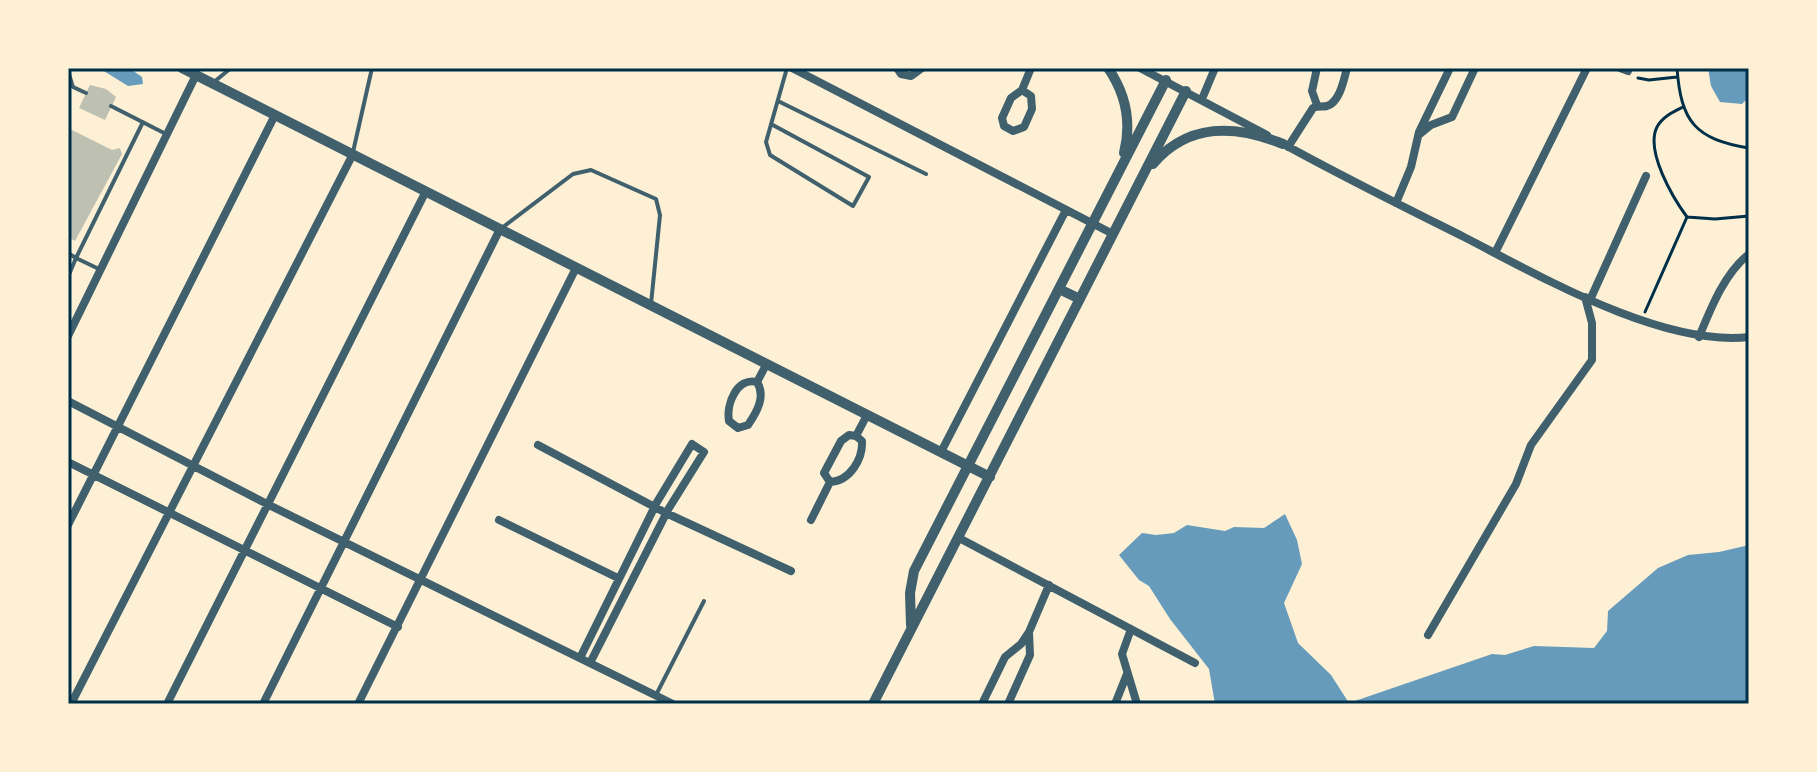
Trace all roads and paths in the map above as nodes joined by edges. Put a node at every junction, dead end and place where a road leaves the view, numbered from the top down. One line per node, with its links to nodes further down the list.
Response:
1 (182, 68): 19 (street)
2 (231, 68): 22 (lane)
3 (372, 68): 39 (lane)
4 (790, 68): 28 (lane); 46 (street)
5 (897, 68): 6 (street)
6 (922, 68)
7 (1031, 68): 24 (street)
8 (1108, 68): 43 (street)
9 (1140, 68): 21 (street)
10 (1215, 68): 27 (street)
11 (1317, 68): 29 (street)
12 (1347, 68): 29 (street)
13 (1450, 68): 36 (street)
14 (1475, 68): 36 (street)
15 (1587, 68): 53 (street)
16 (1677, 68): 20 (path)
17 (1624, 70): 20 (path)
18 (68, 71): 23 (lane)
19 (196, 75): 22 (street); 35 (street)
20 (1678, 75): 31 (path)
21 (1166, 80): 25 (street); 43 (street)
22 (212, 84): 32 (street)
23 (70, 87): 26 (lane)
24 (1022, 90): 24 (street)
25 (1186, 91): 27 (street); 41 (street)
26 (86, 93)
27 (1202, 99): 37 (street)
28 (778, 101): 34 (lane); 40 (lane)
29 (1317, 105): 37 (street)
30 (111, 106): 33 (lane)
31 (1683, 107): 38 (path); 48 (path)
32 (275, 115): 39 (street); 71 (street)
33 (143, 122): 35 (lane); 55 (lane)
34 (771, 124): 34 (lane)
35 (168, 134): 57 (street)
36 (1418, 136): 45 (street)
37 (1285, 145): 41 (street); 45 (street)
38 (1749, 148)
39 (353, 154): 44 (street); 76 (street)
40 (926, 174)
41 (1144, 174): 51 (street)
42 (1646, 176): 61 (street)
43 (1111, 187): 49 (street)
44 (426, 191): 50 (street); 81 (street)
45 (1396, 203): 53 (street)
46 (1066, 210): 49 (street); 74 (street)
47 (1749, 216): 48 (path)
48 (1687, 217): 63 (path)
49 (1092, 224): 51 (street); 59 (street)
50 (500, 229): 56 (street); 62 (lane); 89 (street)
51 (1113, 234): 60 (street)
52 (68, 253): 55 (lane)
53 (1495, 253): 61 (street)
54 (1749, 254): 65 (street)
55 (76, 258): 57 (lane); 58 (lane)
56 (576, 268): 62 (street); 95 (street)
57 (101, 270): 64 (street)
58 (68, 277)
59 (1059, 289): 60 (street); 77 (street)
60 (1080, 299): 79 (street)
61 (1588, 299): 63 (street); 102 (street)
62 (651, 306): 67 (street)
63 (1642, 319): 65 (street)
64 (68, 336)
65 (1699, 337): 66 (street)
66 (1749, 337)
67 (766, 365): 68 (street); 70 (street)
68 (757, 382): 68 (street)
69 (68, 401): 71 (street)
70 (867, 415): 72 (street); 74 (street)
71 (116, 426): 76 (street); 78 (street)
72 (856, 436): 80 (street); 80 (street)
73 (538, 445): 82 (street)
74 (941, 452): 77 (street)
75 (68, 462): 78 (street)
76 (192, 466): 81 (street); 83 (street)
77 (968, 467): 79 (street); 103 (street)
78 (93, 474): 83 (street); 87 (street)
79 (990, 477): 88 (street)
80 (830, 482): 86 (street)
81 (267, 504): 89 (street); 90 (street)
82 (654, 507): 84 (street); 84 (street); 91 (street)
83 (169, 512): 90 (street); 109 (street)
84 (666, 513): 92 (street); 93 (street)
85 (499, 520): 94 (street)
86 (811, 520)
87 (68, 525)
88 (959, 538): 96 (street); 103 (street)
89 (344, 541): 95 (street); 97 (street)
90 (244, 550): 97 (street); 110 (street)
91 (623, 568): 93 (street); 94 (street)
92 (791, 571)
93 (635, 574): 105 (street)
94 (618, 578): 104 (street)
95 (422, 580): 99 (street); 104 (street)
96 (1049, 585): 100 (street); 101 (street)
97 (320, 588): 99 (street); 111 (street)
98 (704, 601): 108 (lane)
99 (398, 627): 112 (street)
100 (1131, 629): 106 (street); 107 (street)
101 (1029, 632): 115 (street); 116 (street)
102 (1428, 635)
103 (909, 637): 114 (street)
104 (580, 658): 105 (street)
105 (590, 663): 108 (street)
106 (1195, 663)
107 (1128, 673): 117 (street); 118 (street)
108 (655, 695): 113 (street)
109 (71, 704)
110 (167, 704)
111 (263, 704)
112 (358, 704)
113 (673, 704)
114 (873, 704)
115 (982, 704)
116 (1008, 704)
117 (1115, 704)
118 (1137, 704)

